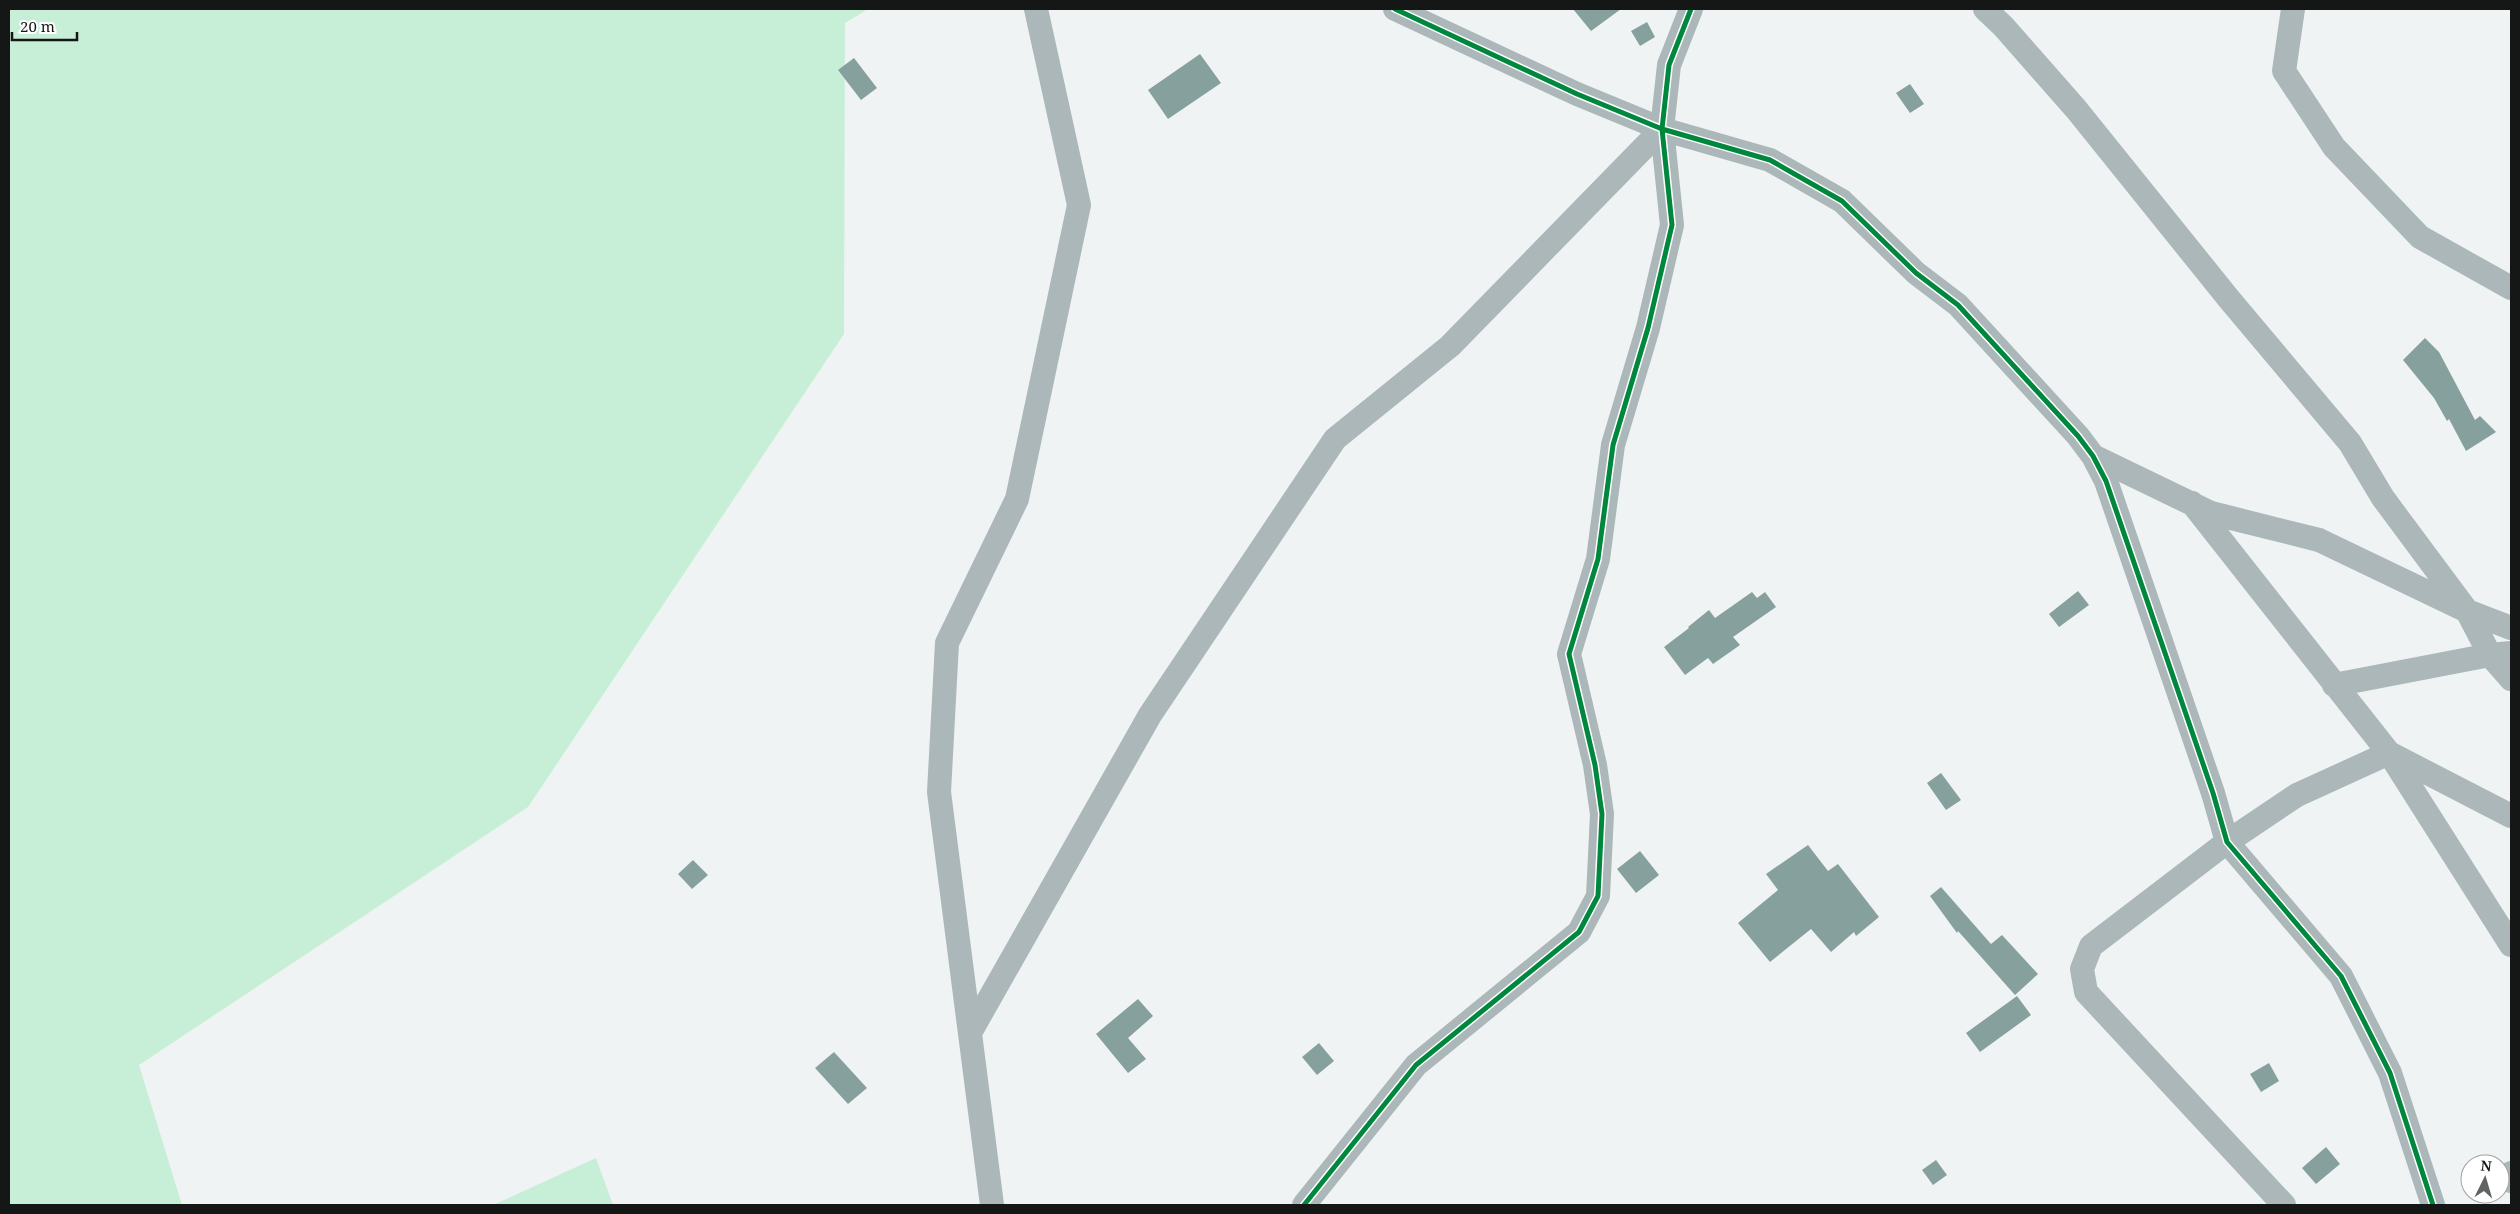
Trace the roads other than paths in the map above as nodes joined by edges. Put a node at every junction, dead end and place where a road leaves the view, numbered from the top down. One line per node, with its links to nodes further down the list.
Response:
1 (1036, 9): 19 (street)
2 (1395, 9): 6 (street)
3 (1691, 9): 6 (street)
4 (1985, 9): 10 (street)
5 (2293, 9): 7 (street)
6 (1662, 130): 8 (street); 19 (street); 24 (street)
7 (2510, 284)
8 (2093, 456): 9 (street); 17 (street)
9 (2192, 503): 10 (street); 14 (street)
10 (2467, 612): 11 (street); 12 (street)
11 (2511, 628)
12 (2501, 654): 13 (street); 14 (street)
13 (2511, 679)
14 (2334, 684): 15 (street)
15 (2389, 753): 16 (street); 17 (street); 18 (street)
16 (2511, 816)
17 (2227, 842): 22 (street); 25 (street)
18 (2511, 945)
19 (971, 1031): 23 (street)
20 (2511, 1173): 21 (street)
21 (2511, 1182)
22 (2432, 1203)
23 (992, 1205)
24 (1304, 1205)
25 (2284, 1205)

